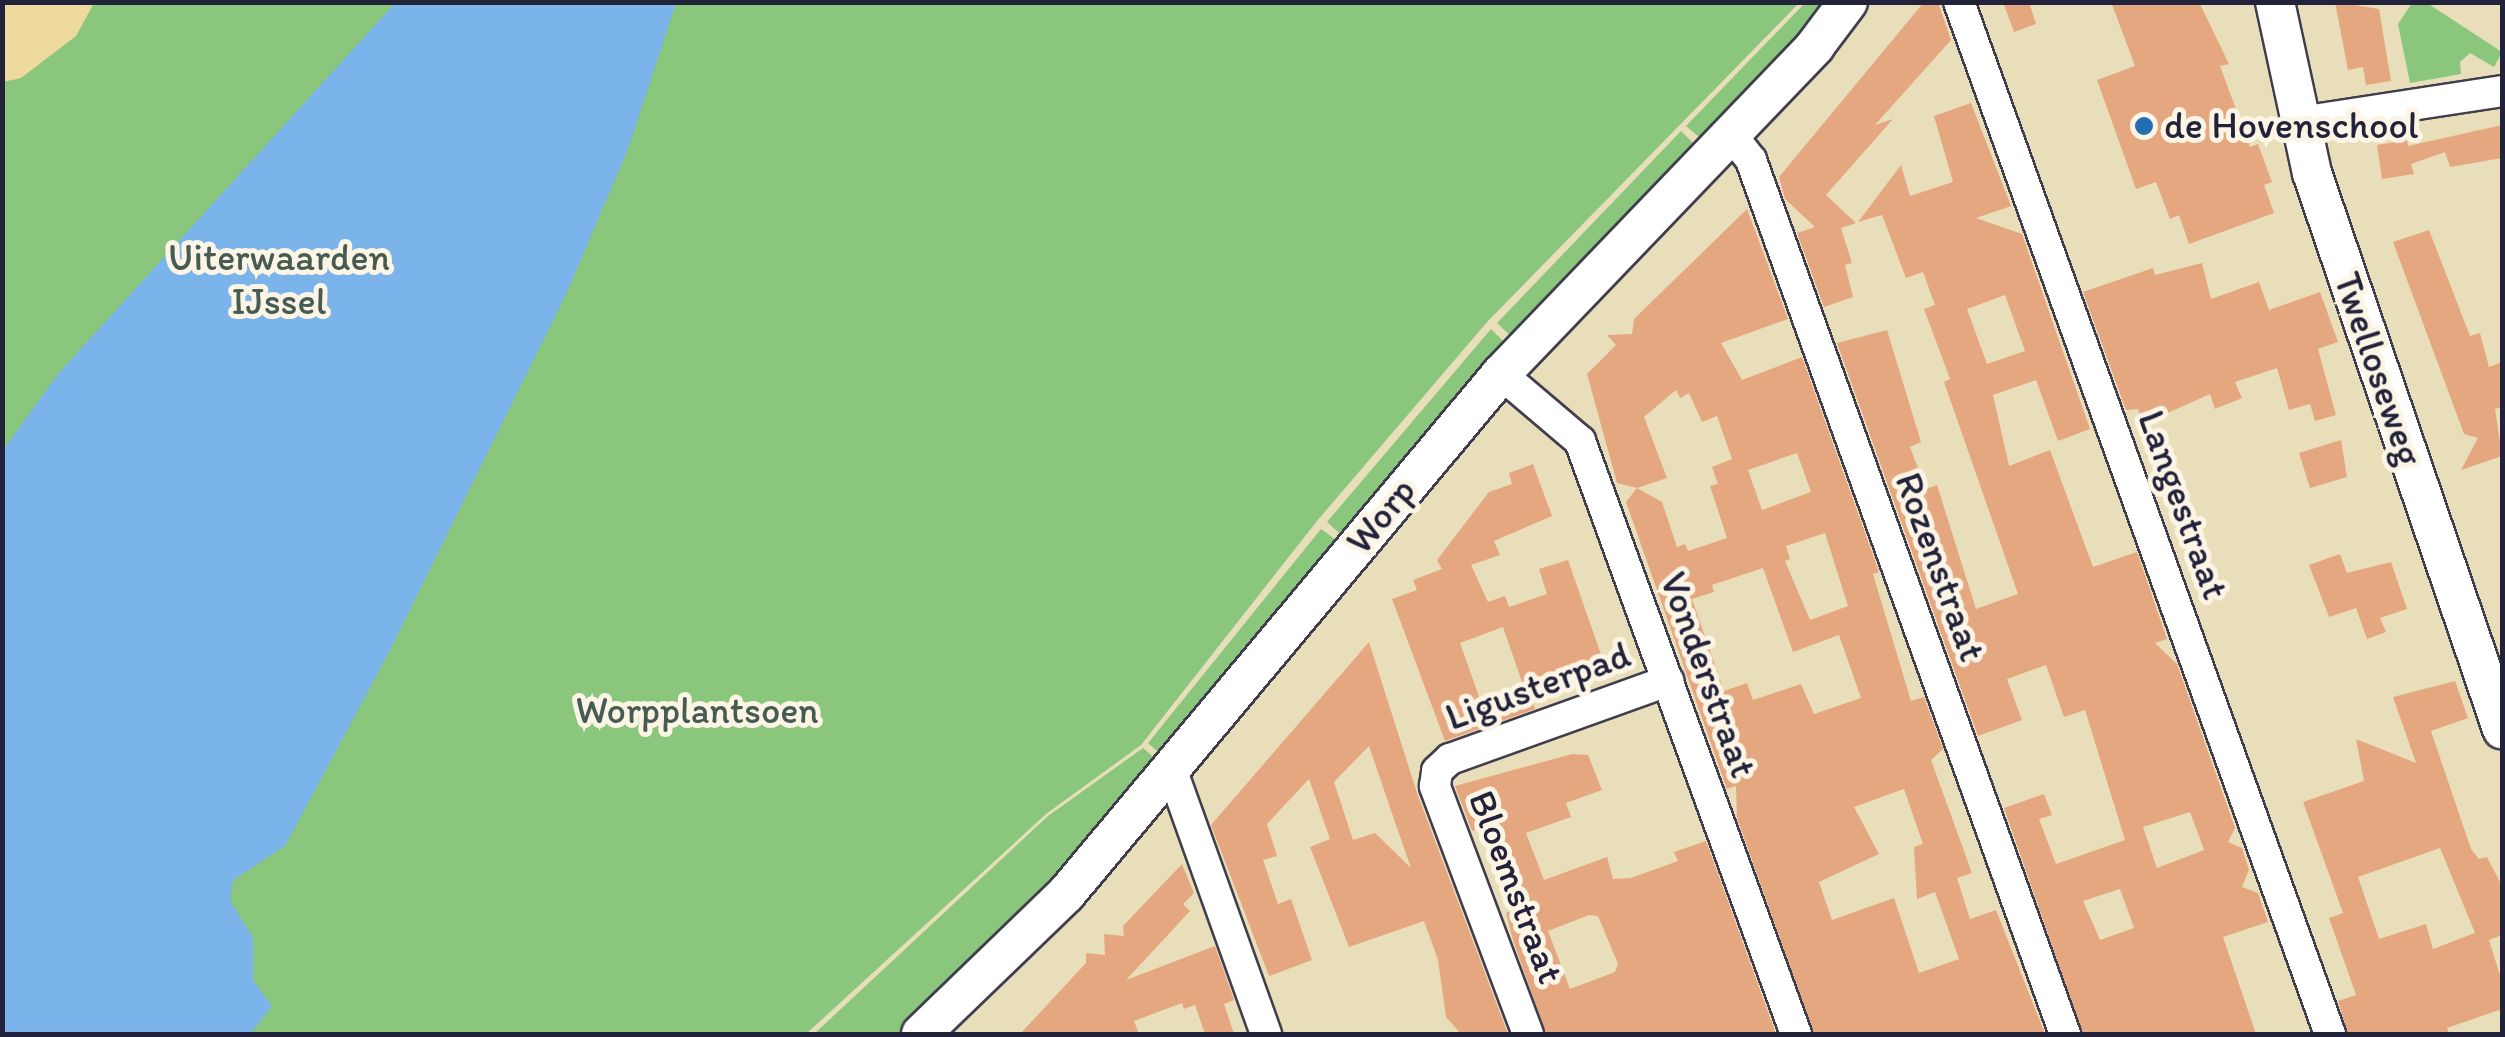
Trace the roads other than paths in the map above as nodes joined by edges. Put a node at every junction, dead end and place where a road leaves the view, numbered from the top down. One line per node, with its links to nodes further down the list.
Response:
1 (1848, 2): 6 (street, Worp)
2 (1959, 2): 17 (street, Langestraat)
3 (2275, 2): 5 (street, Twelloseweg)
4 (2502, 91): 5 (street)
5 (2300, 122): 9 (street, Twelloseweg)
6 (1730, 133): 7 (street, Worp); 16 (street, Rozenstraat)
7 (1501, 374): 8 (street, Vonderstraat); 11 (street, Worp)
8 (1668, 681): 10 (street, Ligusterpad); 15 (street, Vonderstraat)
9 (2502, 729)
10 (1438, 768): 14 (street, Bloemstraat)
11 (1172, 774): 12 (street, Worp); 13 (street)
12 (921, 1034)
13 (1266, 1034)
14 (1528, 1034)
15 (1796, 1034)
16 (2065, 1034)
17 (2330, 1034)

